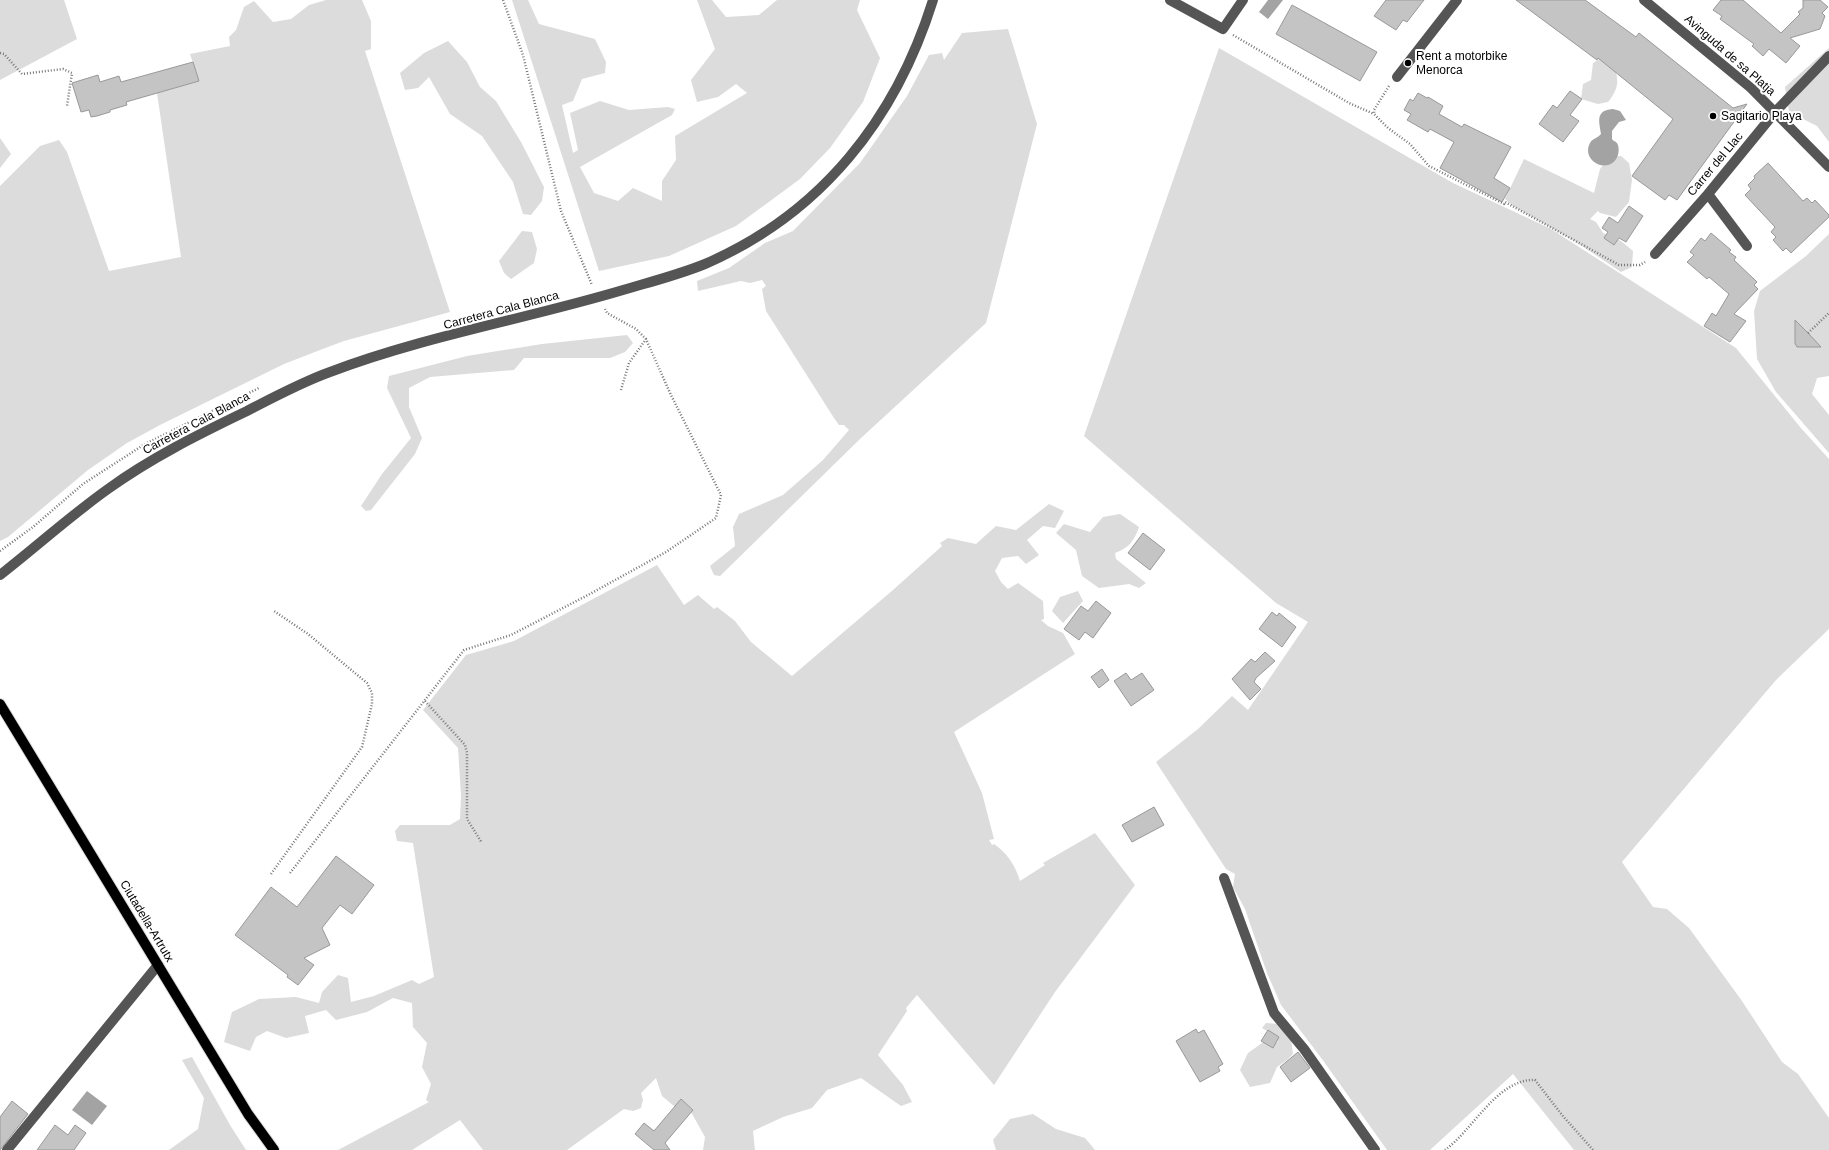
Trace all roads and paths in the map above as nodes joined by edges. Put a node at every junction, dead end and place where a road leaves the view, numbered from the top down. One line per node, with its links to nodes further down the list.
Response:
1 (503, 0): 19 (path)
2 (933, 0): 21 (street, Carretera Cala Blanca)
3 (1170, 0): 7 (street)
4 (1243, 0): 7 (street)
5 (1457, 0): 10 (street)
6 (1644, 0): 12 (street, Avinguda de sa Platja)
7 (1223, 28): 13 (path)
8 (0, 53): 11 (path)
9 (1829, 56): 12 (street, Carrer del Llac)
10 (1397, 77): 13 (path)
11 (67, 106)
12 (1776, 111): 14 (street, Avinguda de sa Platja); 15 (street, Carrer del Llac)
13 (1374, 114): 17 (path)
14 (1829, 168)
15 (1708, 194): 16 (street); 17 (street, Carrer del Llac)
16 (1747, 246)
17 (1655, 254)
18 (599, 283): 19 (path)
19 (592, 285): 20 (path); 21 (path)
20 (588, 286)
21 (597, 298): 24 (path); 28 (street, Carretera Cala Blanca)
22 (1829, 313): 23 (path)
23 (1808, 333)
24 (646, 339): 26 (path); 30 (path)
25 (262, 387): 27 (path)
26 (621, 390)
27 (0, 551)
28 (0, 575)
29 (274, 611): 34 (path)
30 (425, 701): 32 (path); 33 (path)
31 (0, 704): 36 (main road, Ciutadella-Artrutx)
32 (482, 843)
33 (290, 873)
34 (271, 874)
35 (1224, 878): 39 (street)
36 (158, 965): 37 (street); 38 (main road, Ciutadella-Artrutx)
37 (7, 1150)
38 (274, 1150)
39 (1375, 1150)
40 (1445, 1150): 41 (path)
41 (1593, 1150)

